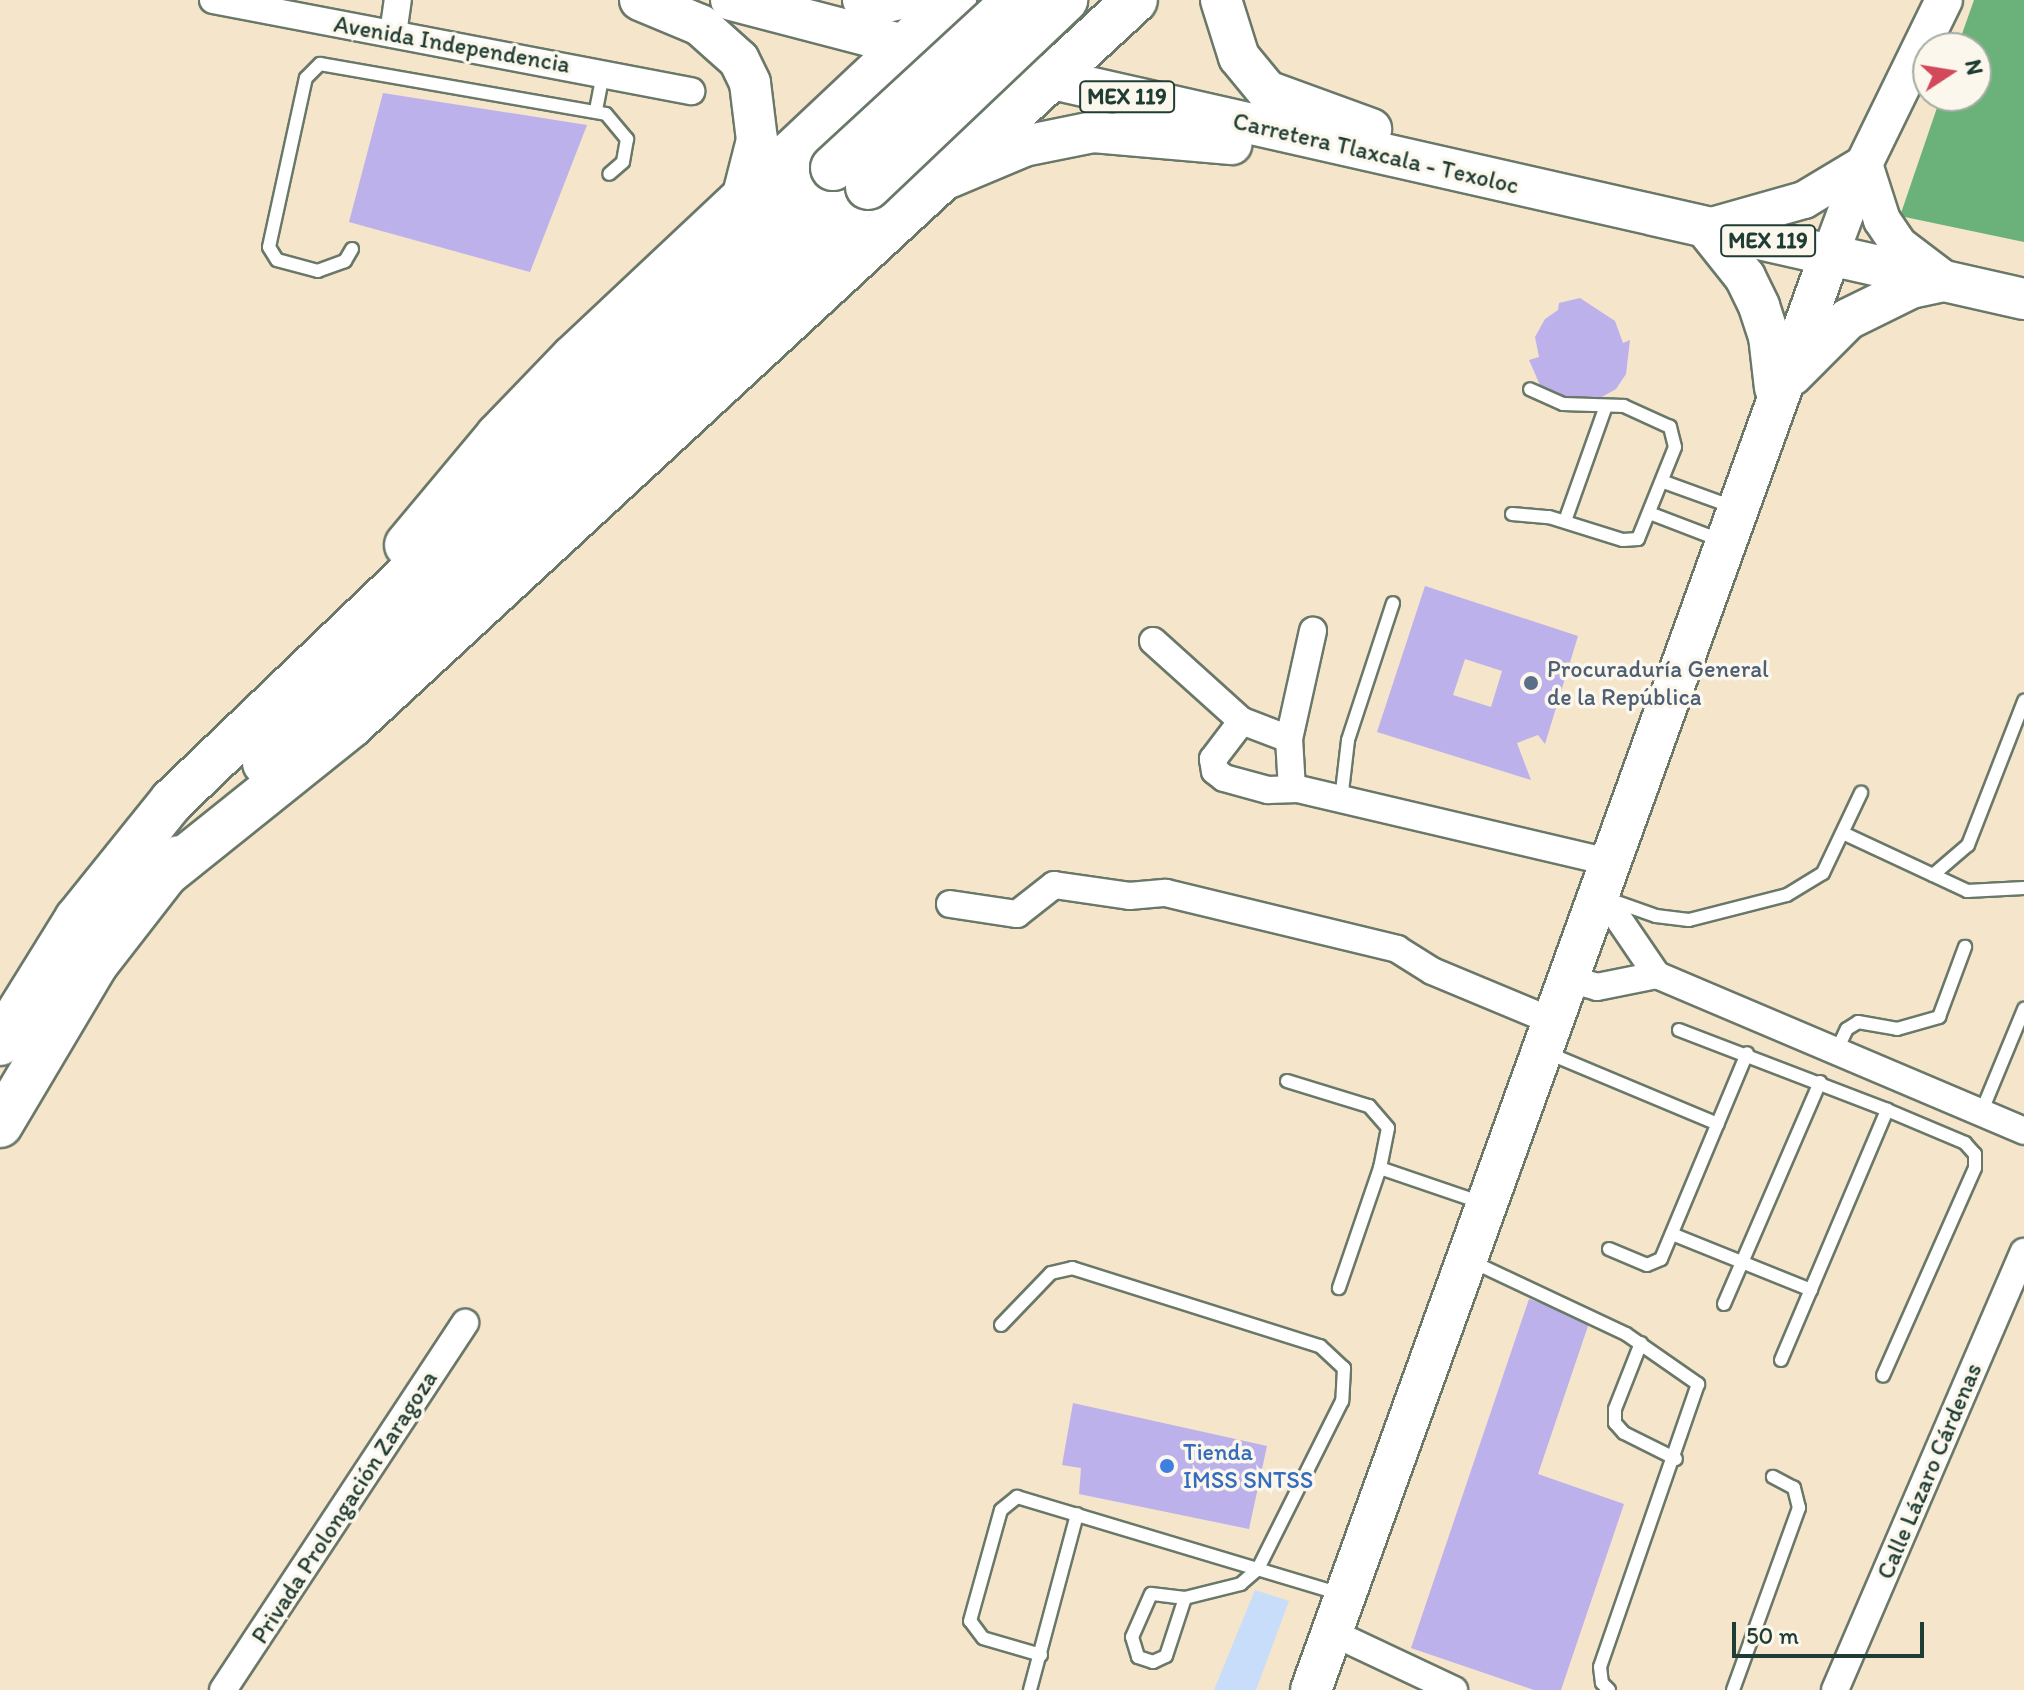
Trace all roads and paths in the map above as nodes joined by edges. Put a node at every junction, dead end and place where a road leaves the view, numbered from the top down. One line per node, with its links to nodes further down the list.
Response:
1 (213, 0): 13 (street, Avenida Independencia)
2 (398, 0): 13 (street)
3 (640, 0): 27 (main road)
4 (731, 0): 15 (main road, Carretera Tlaxcala - Texoloc / MEX 119)
5 (861, 0): 6 (main road)
6 (905, 0)
7 (954, 0): 15 (highway)
8 (1017, 0): 14 (highway); 24 (highway, bridge)
9 (1065, 0): 24 (highway, bridge)
10 (1135, 0): 14 (highway)
11 (1221, 0): 26 (main road)
12 (1944, 0): 22 (main road)
13 (393, 34): 16 (street, Avenida Independencia)
14 (1099, 34): 17 (highway)
15 (907, 46): 17 (main road, Carretera Tlaxcala - Texoloc / MEX 119); 19 (highway)
16 (603, 72): 18 (street, Avenida Independencia); 20 (lane)
17 (1050, 79): 21 (main road, Carretera Tlaxcala - Texoloc / MEX 119); 25 (highway)
18 (691, 91)
19 (847, 101): 25 (highway); 27 (highway)
20 (596, 110): 23 (lane); 29 (lane)
21 (1337, 145): 25 (main road); 26 (main road, Carretera Tlaxcala - Texoloc / MEX 119)
22 (1864, 164): 28 (main road); 30 (main road); 31 (main road)
23 (609, 174)
24 (850, 178): 43 (highway); 53 (highway)
25 (941, 181): 53 (highway)
26 (1525, 187): 28 (main road, Carretera Tlaxcala - Texoloc / MEX 119)
27 (742, 199): 43 (highway)
28 (1706, 228): 30 (main road, Carretera Tlaxcala - Texoloc / MEX 119); 34 (main road)
29 (352, 249)
30 (1830, 255): 31 (main road, Carretera Tlaxcala - Texoloc / MEX 119); 34 (main road)
31 (1946, 281): 32 (main road, Carretera Tlaxcala - Texoloc / MEX 119); 34 (main road)
32 (2024, 299)
33 (1530, 389): 35 (lane)
34 (1776, 398): 40 (main road)
35 (1606, 406): 36 (lane); 39 (lane)
36 (1664, 482): 38 (lane); 40 (lane)
37 (1512, 514): 39 (lane)
38 (1652, 514): 39 (lane); 40 (lane)
39 (1565, 521)
40 (1734, 526): 54 (main road)
41 (1393, 603): 50 (lane)
42 (1313, 631): 47 (street)
43 (336, 639): 63 (highway)
44 (1153, 641): 46 (street)
45 (2024, 701): 52 (lane)
46 (1242, 721): 47 (street); 48 (street)
47 (1289, 739): 48 (street)
48 (1292, 789): 50 (street)
49 (1861, 793): 51 (lane)
50 (1341, 802): 54 (street)
51 (1845, 834): 52 (lane); 54 (lane)
52 (1933, 875): 55 (lane)
53 (158, 880): 71 (highway)
54 (1601, 887): 58 (street); 59 (main road)
55 (2024, 888)
56 (950, 904): 62 (street)
57 (1965, 947): 64 (lane)
58 (1657, 975): 59 (street); 64 (street)
59 (1566, 978): 62 (main road)
60 (2024, 1009): 69 (lane)
61 (1679, 1030): 65 (lane)
62 (1546, 1036): 70 (lane); 74 (main road)
63 (0, 1043)
64 (1837, 1050): 69 (street)
65 (1747, 1053): 67 (lane); 70 (lane)
66 (1287, 1081): 73 (lane)
67 (1820, 1082): 68 (lane); 79 (lane)
68 (1887, 1110): 81 (lane); 87 (lane)
69 (1981, 1113): 72 (street)
70 (1718, 1124): 75 (lane)
71 (0, 1125)
72 (2024, 1131)
73 (1380, 1168): 74 (lane); 80 (lane)
74 (1485, 1204): 78 (main road)
75 (1672, 1234): 76 (lane); 79 (lane)
76 (1609, 1249)
77 (2024, 1252): 102 (street, Calle Lázaro Cárdenas)
78 (1466, 1259): 85 (lane); 92 (main road)
79 (1743, 1263): 81 (lane); 82 (lane)
80 (1339, 1288)
81 (1811, 1290): 86 (lane)
82 (1724, 1304)
83 (465, 1323): 97 (street, Privada Prolongación Zaragoza)
84 (1001, 1325): 91 (lane)
85 (1641, 1343): 88 (lane); 88 (lane)
86 (1781, 1360)
87 (1883, 1376)
88 (1676, 1459): 100 (lane)
89 (1773, 1477): 101 (lane)
90 (1077, 1514): 91 (lane); 95 (lane); 95 (lane)
91 (1258, 1569): 92 (lane); 93 (lane)
92 (1344, 1595): 94 (main road)
93 (1185, 1598): 93 (lane)
94 (1331, 1632): 96 (main road); 99 (street)
95 (1041, 1655): 98 (lane)
96 (1319, 1685)
97 (223, 1690)
98 (1030, 1690)
99 (1454, 1690)
100 (1609, 1690)
101 (1733, 1690)
102 (1835, 1690)

